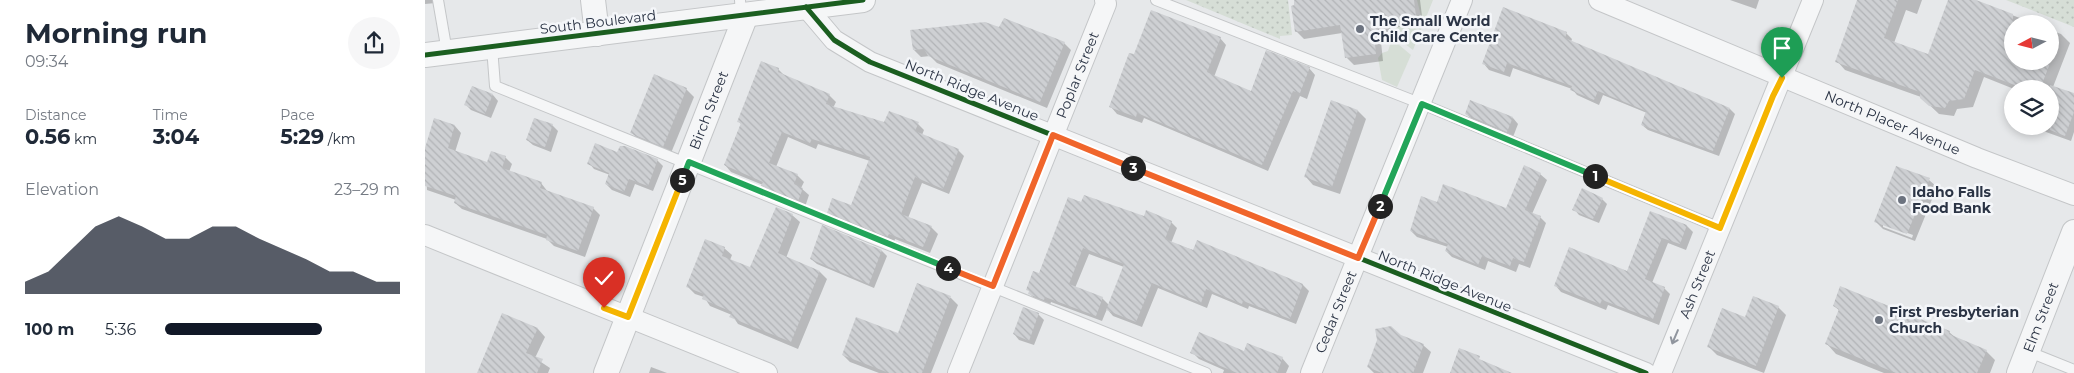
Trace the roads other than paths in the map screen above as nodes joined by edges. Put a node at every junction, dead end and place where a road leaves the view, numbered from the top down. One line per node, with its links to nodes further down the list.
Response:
1 (438, 0): 13 (lane)
2 (593, 0): 11 (street)
3 (863, 0): 9 (street, South Boulevard)
4 (1105, 0): 16 (street, Poplar Street)
5 (1156, 0): 15 (lane)
6 (1463, 0): 15 (street, Cedar Street)
7 (1599, 0): 14 (street, North Placer Avenue)
8 (1813, 0): 14 (street, Ash Street)
9 (806, 7): 10 (street, South Boulevard); 16 (street, North Ridge Avenue)
10 (742, 10): 11 (street, South Boulevard); 17 (street, Birch Street)
11 (597, 34): 12 (street, South Boulevard)
12 (493, 47): 13 (street, South Boulevard); 17 (lane)
13 (436, 54)
14 (1782, 78): 18 (street, North Placer Avenue); 19 (street, Ash Street)
15 (1422, 104): 19 (lane); 22 (street, Cedar Street)
16 (1053, 135): 22 (street, North Ridge Avenue); 23 (street, Poplar Street)
17 (689, 162): 23 (lane); 24 (street, Birch Street)
18 (2074, 195)
19 (1720, 228): 33 (street, Ash Street, one-way to 33)
20 (2074, 232): 25 (street, Elm Street)
21 (425, 235): 24 (street)
22 (1358, 258): 31 (street, Cedar Street); 32 (street, North Ridge Avenue)
23 (993, 286): 29 (street, Poplar Street); 30 (lane)
24 (628, 317): 27 (street, Birch Street); 28 (street)
25 (2023, 362): 26 (lane)
26 (2074, 370)
27 (606, 373)
28 (767, 373)
29 (958, 373)
30 (1206, 373)
31 (1311, 373)
32 (1646, 373)
33 (1661, 373)

